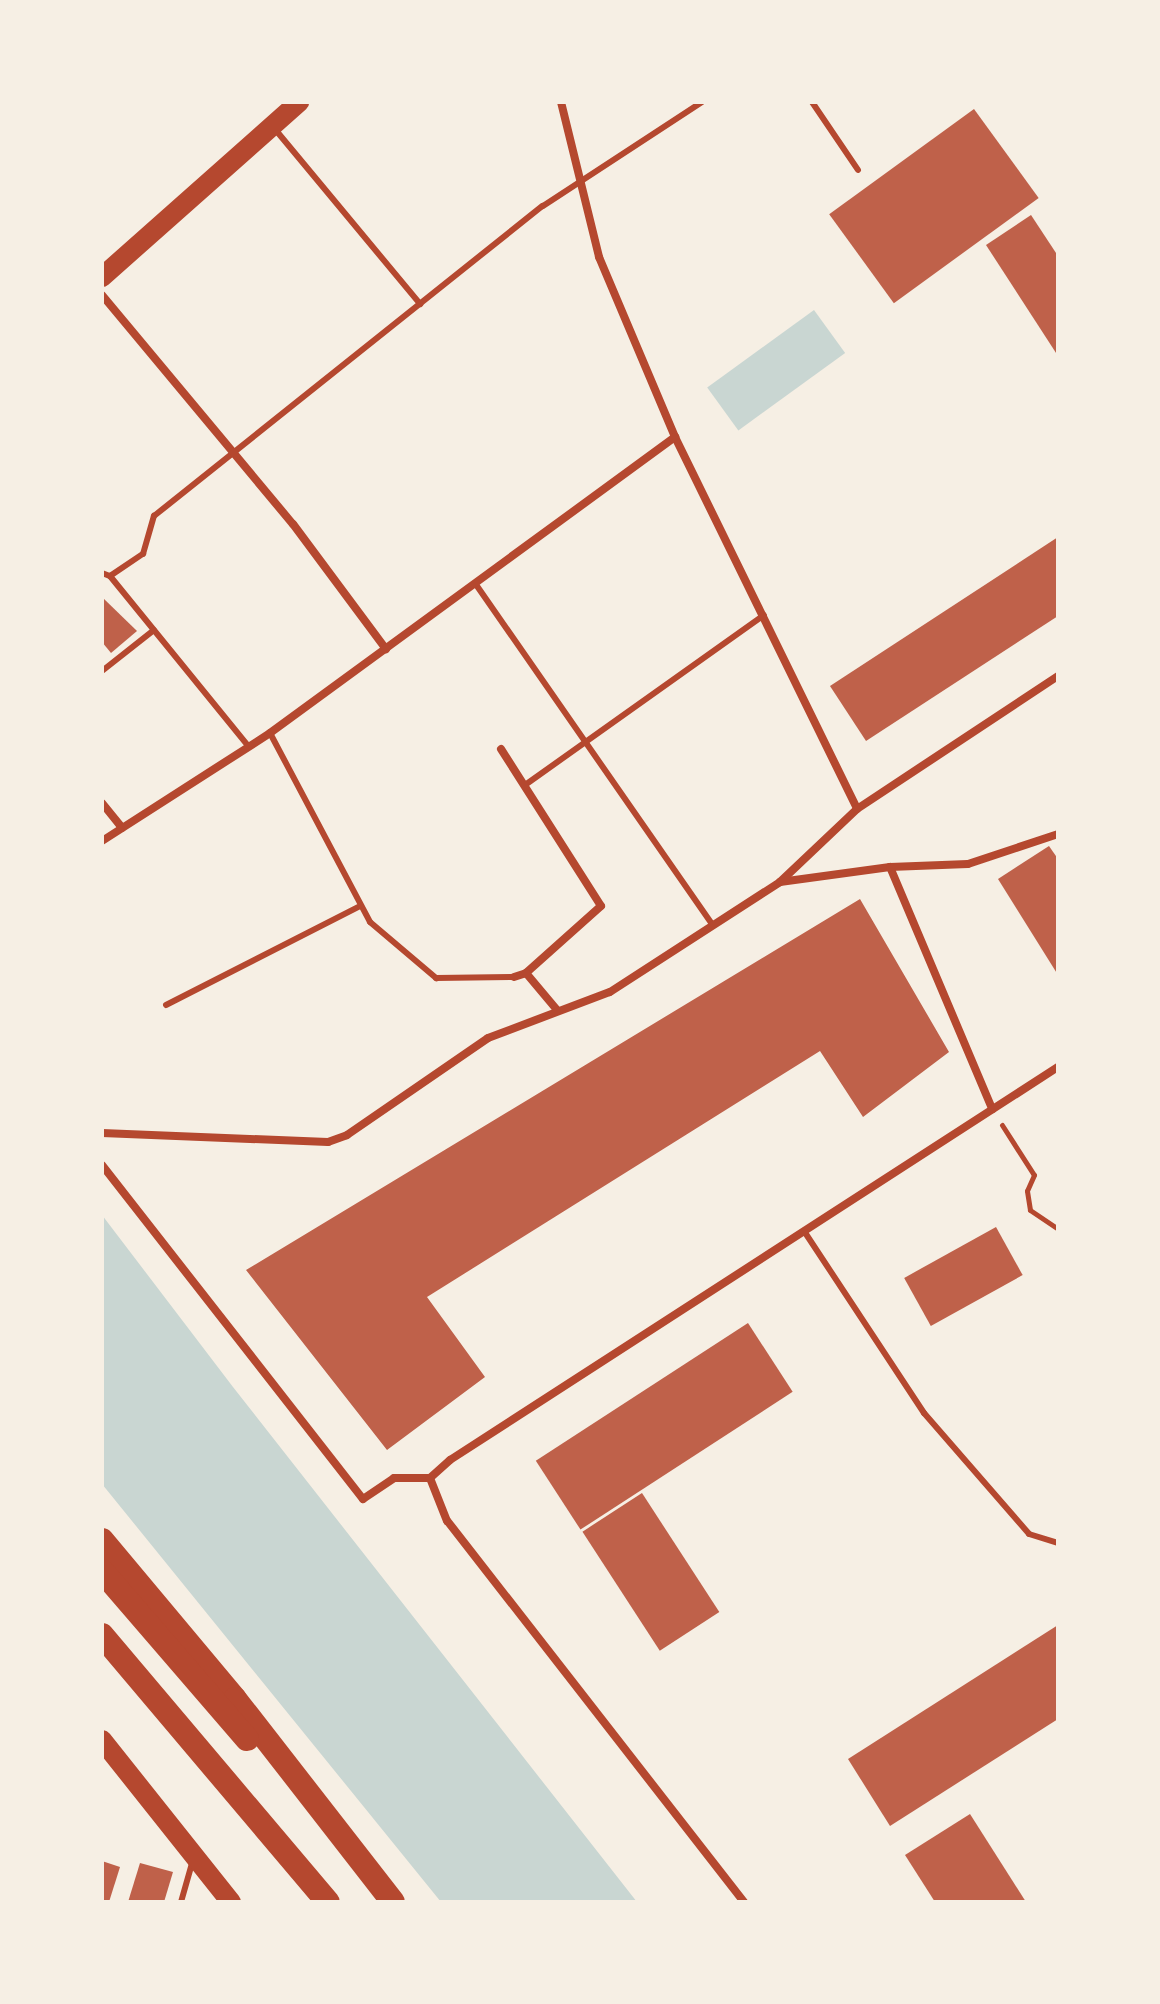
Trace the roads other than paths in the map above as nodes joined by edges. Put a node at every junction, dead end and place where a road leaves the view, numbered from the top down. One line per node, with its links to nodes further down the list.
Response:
1 (299, 102): 5 (main road)
2 (561, 102): 7 (street)
3 (702, 102): 7 (lane)
4 (812, 102): 6 (lane)
5 (273, 127): 8 (main road); 10 (lane)
6 (858, 170)
7 (582, 180): 10 (lane); 11 (street)
8 (102, 277)
9 (102, 295): 12 (street)
10 (420, 304): 12 (lane)
11 (675, 437): 15 (street); 16 (street)
12 (235, 453): 14 (lane); 18 (street)
13 (102, 573): 14 (lane)
14 (110, 576): 17 (lane)
15 (477, 586): 18 (street); 22 (lane)
16 (764, 615): 22 (lane); 27 (street)
17 (154, 630): 19 (lane); 23 (lane)
18 (386, 649): 21 (street)
19 (102, 671)
20 (1058, 676): 27 (street)
21 (270, 733): 23 (street); 33 (lane)
22 (586, 745): 25 (lane); 34 (lane)
23 (249, 747): 28 (street)
24 (501, 749): 25 (street)
25 (525, 785): 35 (street)
26 (102, 803): 28 (street)
27 (857, 809): 32 (street)
28 (122, 828): 30 (street)
29 (1058, 834): 31 (street)
30 (102, 841)
31 (890, 867): 32 (street); 40 (street)
32 (780, 882): 34 (street)
33 (358, 907): 36 (lane); 37 (lane)
34 (712, 924): 38 (street)
35 (526, 973): 36 (street); 38 (street)
36 (514, 977)
37 (166, 1005)
38 (557, 1010): 41 (street)
39 (1058, 1067): 40 (street)
40 (992, 1109): 43 (street)
41 (102, 1133)
42 (102, 1165): 44 (street)
43 (804, 1231): 44 (street); 46 (lane)
44 (430, 1478): 58 (street)
45 (102, 1540): 57 (highway)
46 (1058, 1543)
47 (102, 1571): 57 (highway)
48 (102, 1623): 50 (highway)
49 (102, 1635): 50 (highway)
50 (177, 1721): 56 (highway)
51 (102, 1740): 52 (main road)
52 (109, 1759): 53 (main road)
53 (194, 1856): 54 (lane); 55 (main road)
54 (181, 1902)
55 (231, 1902)
56 (328, 1902)
57 (391, 1902)
58 (744, 1902)

